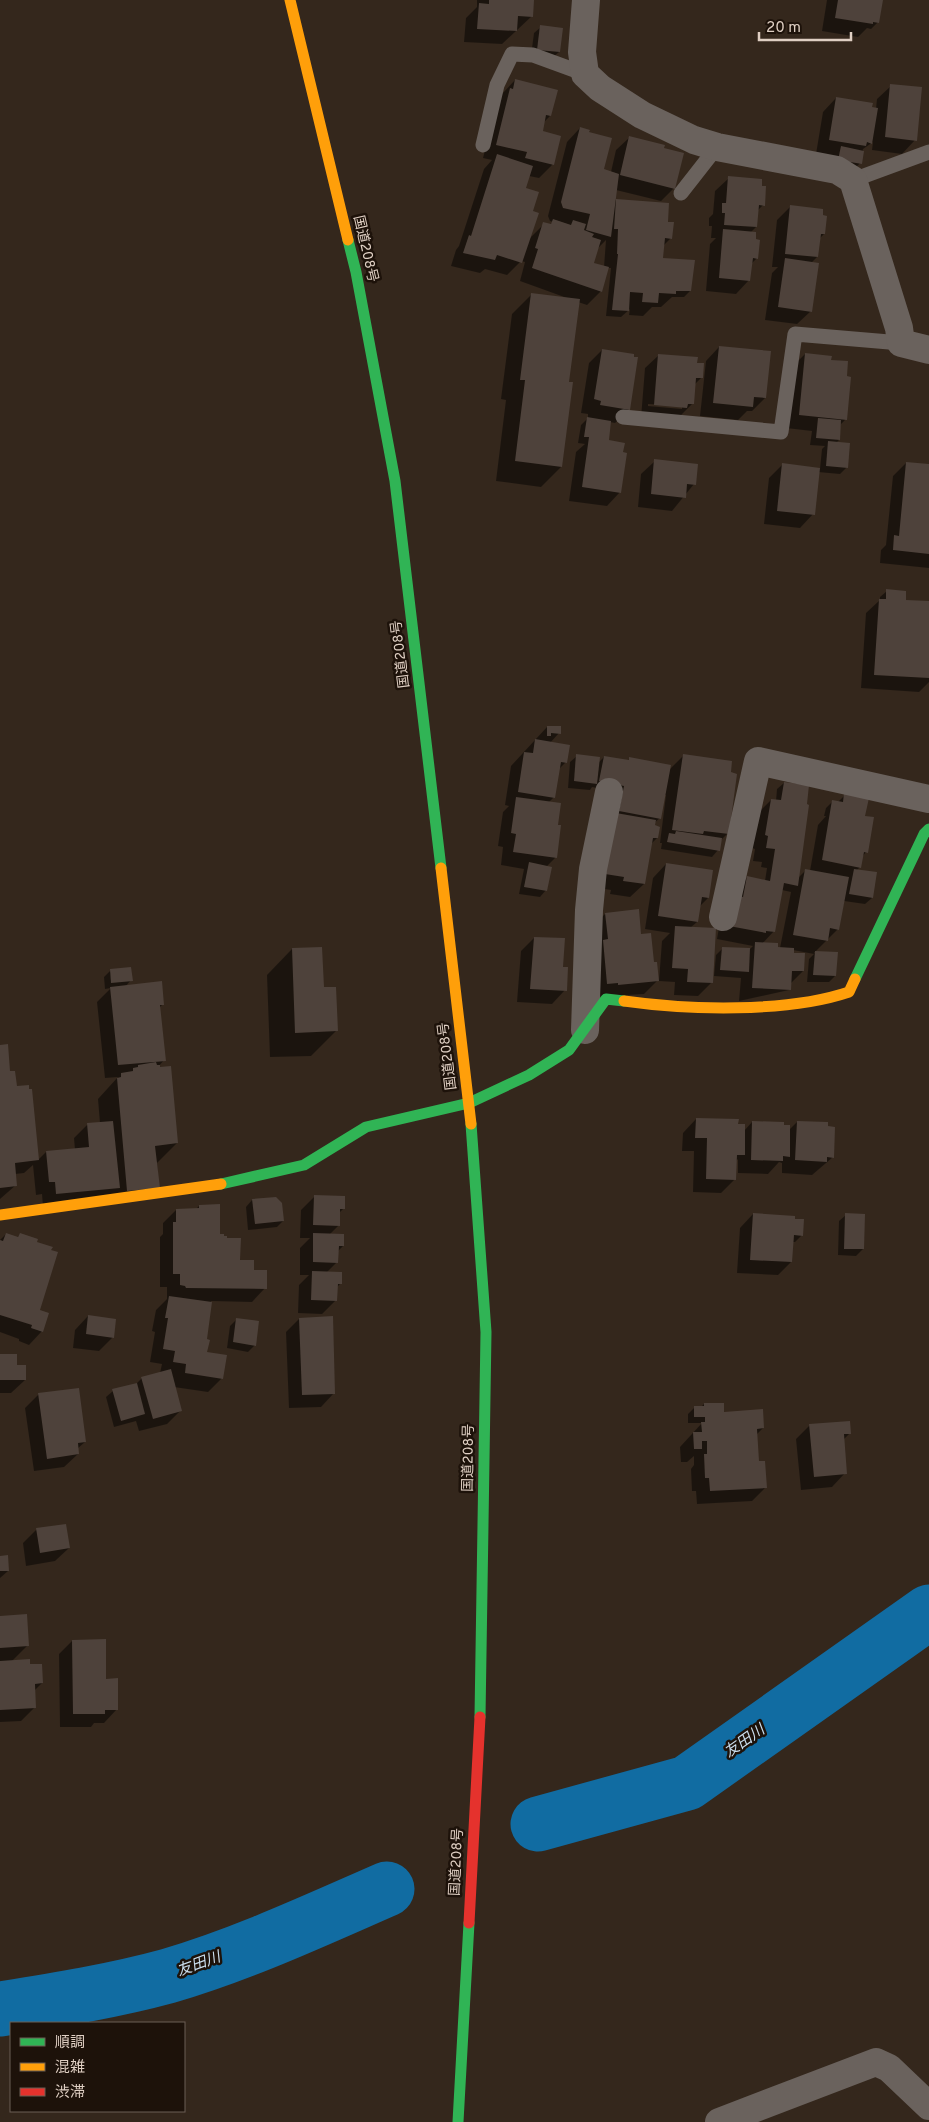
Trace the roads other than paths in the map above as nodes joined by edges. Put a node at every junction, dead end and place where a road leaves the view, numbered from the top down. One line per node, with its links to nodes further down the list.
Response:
1 (290, 0): 17 (main road, 国道208号)
2 (586, 0): 3 (street)
3 (585, 74): 4 (lane); 5 (street)
4 (483, 145)
5 (717, 147): 7 (street); 8 (lane)
6 (929, 152): 7 (lane)
7 (853, 180): 9 (street)
8 (681, 193)
9 (901, 343): 10 (street); 11 (lane)
10 (929, 350)
11 (623, 418)
12 (609, 792): 16 (street)
13 (929, 799): 15 (street)
14 (929, 829): 16 (main road)
15 (723, 917)
16 (585, 1030): 17 (main road)
17 (469, 1103): 18 (main road); 20 (main road, 国道208号)
18 (0, 1215)
19 (929, 2106): 21 (street)
20 (458, 2122)
21 (719, 2122)

